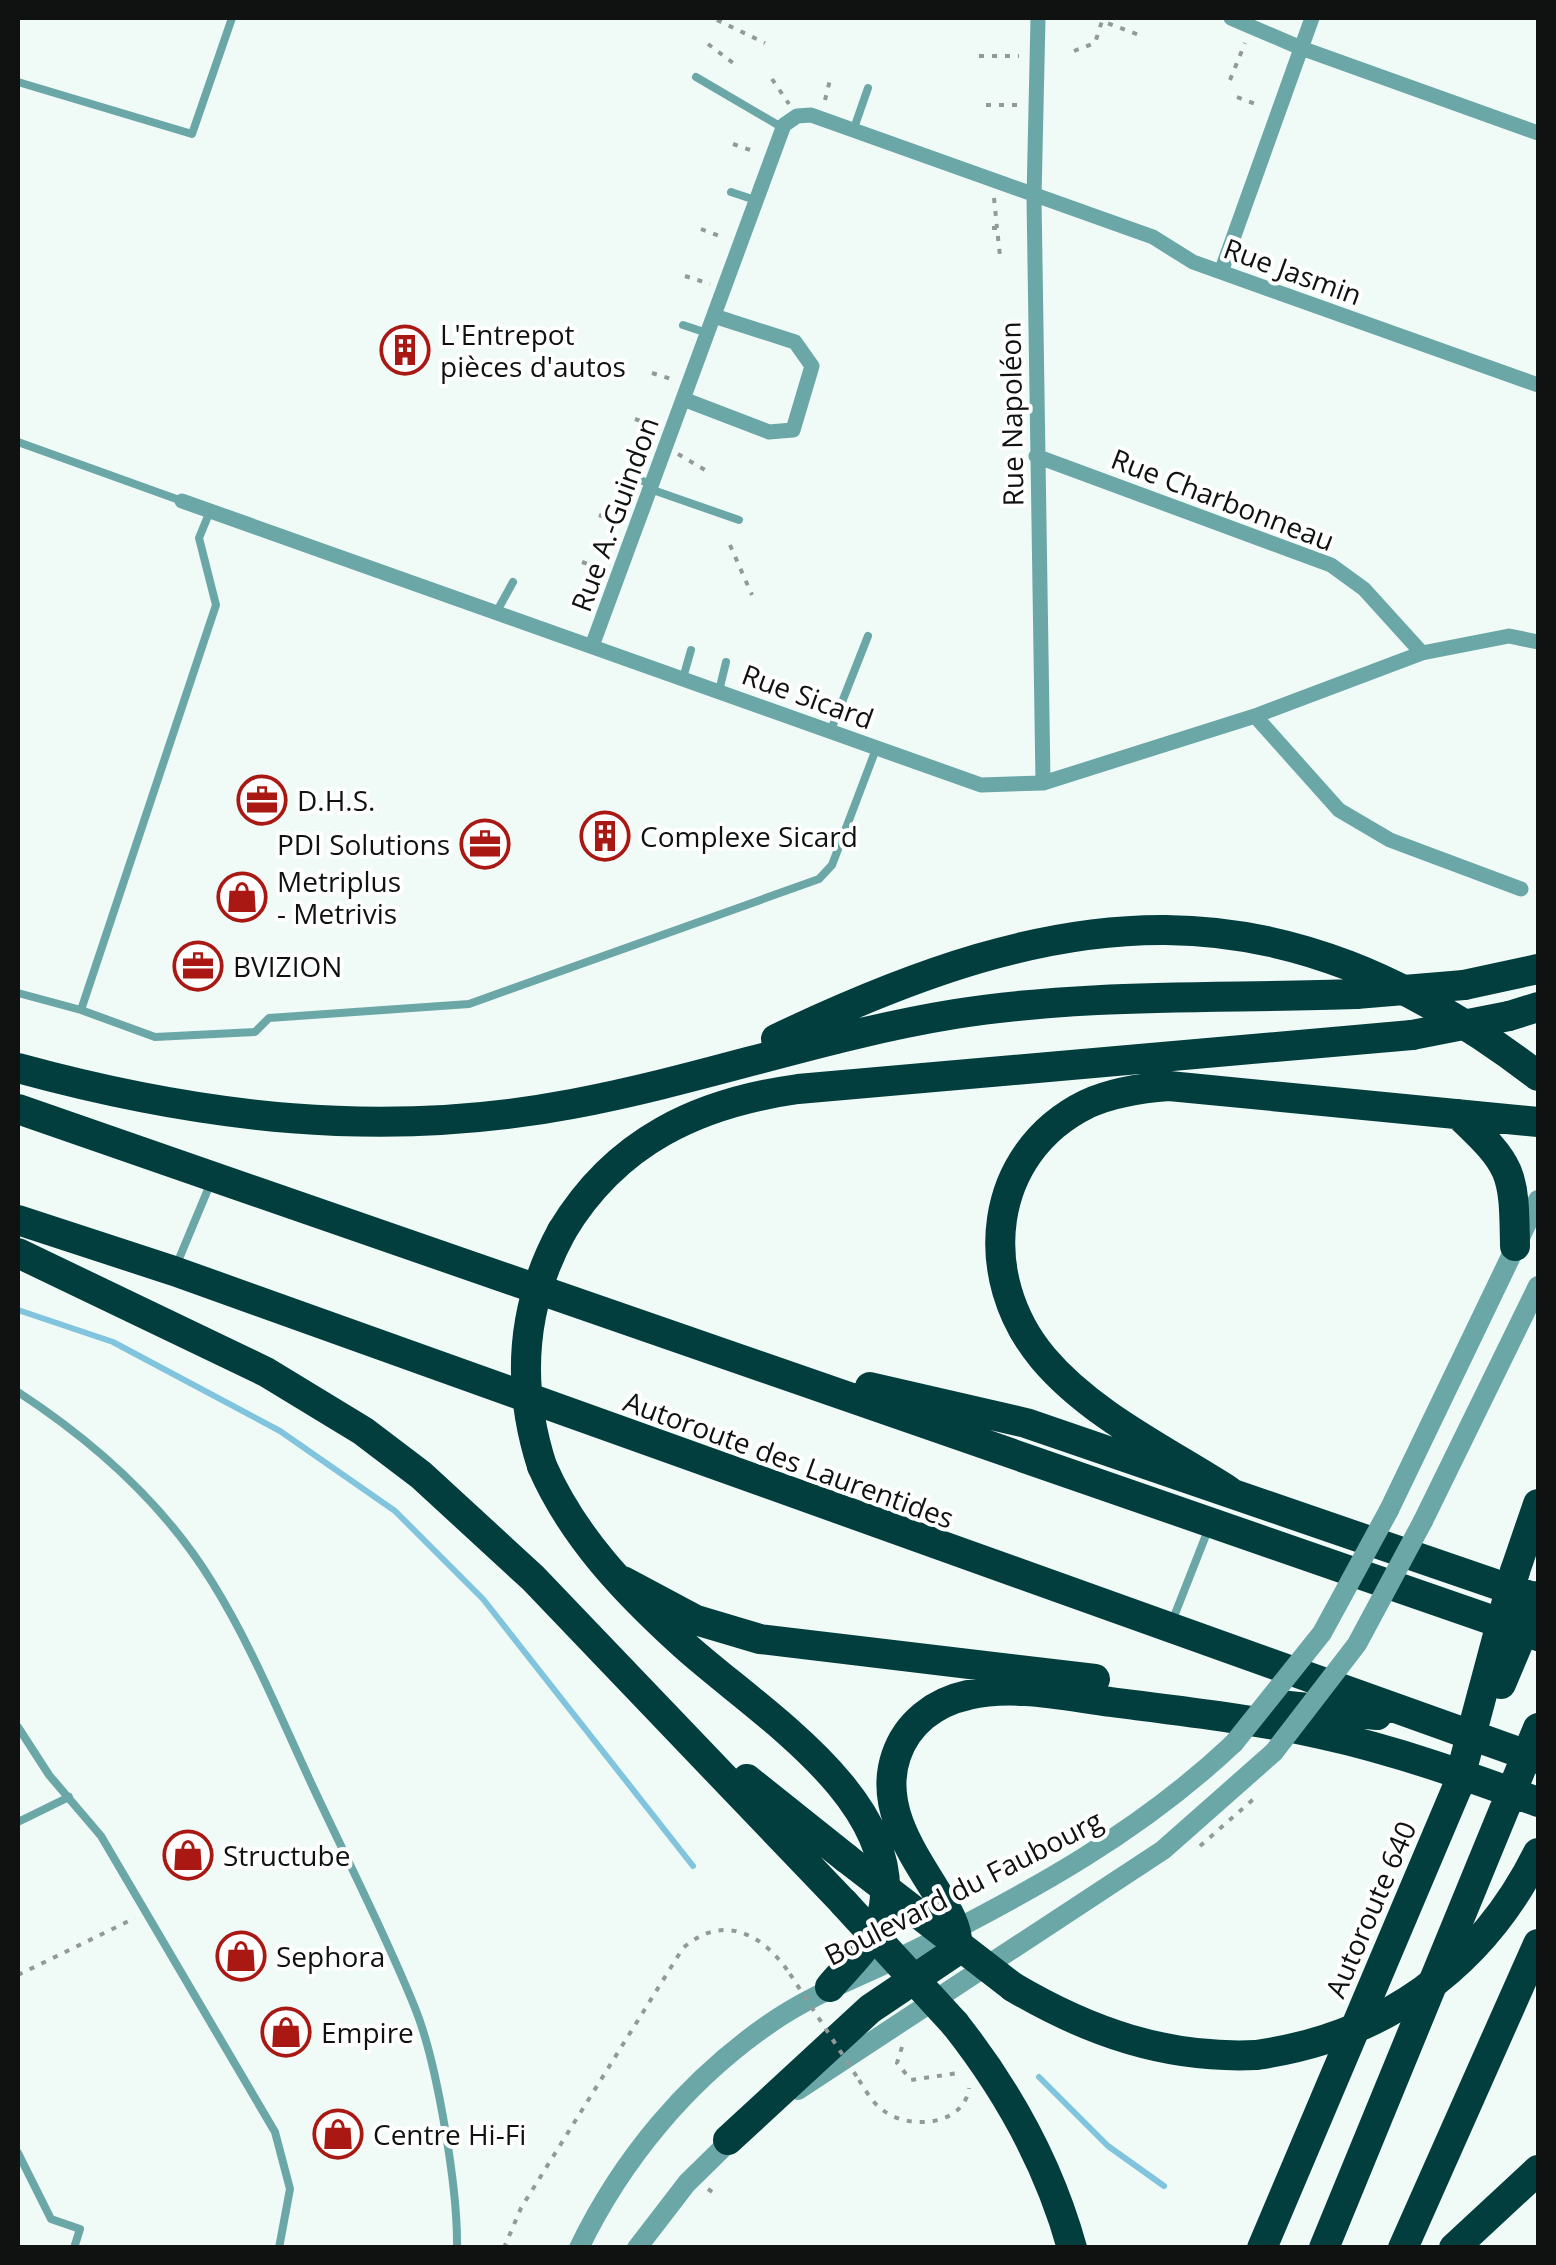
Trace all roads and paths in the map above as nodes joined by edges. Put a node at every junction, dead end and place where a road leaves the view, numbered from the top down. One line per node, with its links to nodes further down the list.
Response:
1 (232, 18): 20 (lane)
2 (1024, 18): 12 (street, Rue Napoléon)
3 (1038, 18): 12 (street, Rue Napoléon)
4 (1231, 18): 7 (street)
5 (1312, 18): 11 (street)
6 (717, 20): 9 (path)
7 (1252, 25): 11 (street); 19 (path)
8 (1138, 35): 13 (path)
9 (766, 43)
10 (708, 44): 15 (path)
11 (1302, 48): 25 (street); 30 (street)
12 (1035, 51): 14 (path); 24 (street, Rue Napoléon)
13 (1074, 52)
14 (979, 56)
15 (737, 66)
16 (831, 76): 27 (path)
17 (696, 77): 28 (lane)
18 (772, 79): 26 (path)
19 (1230, 80)
20 (18, 82)
21 (868, 88): 29 (lane)
22 (1237, 97): 25 (path)
23 (986, 105): 24 (path)
24 (1035, 105): 35 (street, Rue Napoléon)
25 (1278, 112): 40 (street)
26 (797, 116): 27 (street); 28 (street, Rue A.-Guindon)
27 (820, 118): 29 (street)
28 (783, 128): 32 (street, Rue A.-Guindon)
29 (853, 130): 33 (street)
30 (1538, 132)
31 (732, 144): 32 (path)
32 (772, 158): 36 (street, Rue A.-Guindon)
33 (992, 182): 35 (street); 39 (path)
34 (731, 192): 36 (lane)
35 (1034, 198): 40 (street, Rue Jasmin); 50 (street, Rue Napoléon)
36 (756, 201): 38 (street, Rue A.-Guindon)
37 (701, 229): 38 (path)
38 (741, 243): 42 (street, Rue A.-Guindon)
39 (1000, 256)
40 (1221, 272): 46 (street, Rue Jasmin)
41 (685, 276): 42 (path)
42 (724, 288): 43 (street, Rue A.-Guindon)
43 (714, 316): 45 (street, Rue A.-Guindon); 47 (street, Rue A.-Guindon)
44 (683, 325): 45 (lane)
45 (708, 333): 47 (street, Rue A.-Guindon)
46 (1538, 385)
47 (683, 399): 49 (street, Rue A.-Guindon)
48 (20, 443): 51 (lane); 55 (lane)
49 (666, 446): 52 (path); 54 (street, Rue A.-Guindon)
50 (1036, 456): 68 (street, Rue Charbonneau); 75 (street, Rue Napoléon)
51 (18, 457)
52 (705, 470)
53 (630, 477): 54 (lane)
54 (651, 487): 58 (lane); 59 (street, Rue A.-Guindon)
55 (182, 501): 56 (street, Rue Sicard)
56 (210, 510): 63 (street, Rue Sicard); 80 (lane)
57 (599, 515): 59 (path)
58 (739, 520)
59 (636, 528): 66 (street, Rue A.-Guindon)
60 (730, 545): 62 (path)
61 (512, 582): 63 (lane)
62 (752, 595)
63 (496, 613): 66 (street, Rue Sicard)
64 (868, 636): 73 (lane)
65 (1538, 642): 68 (street)
66 (592, 646): 70 (street, Rue Sicard)
67 (691, 650): 70 (lane)
68 (1422, 653): 72 (street, Rue Sicard)
69 (726, 662): 71 (lane)
70 (683, 678): 71 (street, Rue Sicard)
71 (719, 690): 73 (street, Rue Sicard)
72 (1255, 716): 75 (street, Rue Sicard); 76 (street)
73 (831, 731): 74 (street, Rue Sicard)
74 (877, 748): 75 (street, Rue Sicard); 80 (lane)
75 (1043, 782)
76 (1521, 889)
77 (1538, 970): 83 (highway, bridge)
78 (18, 993): 80 (lane)
79 (1538, 1007): 100 (highway, bridge)
80 (81, 1010)
81 (1524, 1053): 83 (highway); 84 (highway)
82 (18, 1068): 83 (highway)
83 (707, 1072)
84 (1538, 1076)
85 (18, 1108): 88 (highway)
86 (1458, 1114): 87 (highway); 91 (highway); 97 (highway)
87 (1538, 1122)
88 (213, 1177): 93 (lane); 95 (highway)
89 (1538, 1200): 91 (street, Boulevard du Faubourg)
90 (18, 1220): 93 (highway, Autoroute des Laurentides)
91 (1515, 1246): 115 (street, Boulevard du Faubourg, bridge)
92 (18, 1254): 104 (highway)
93 (174, 1271): 102 (highway, Autoroute des Laurentides)
94 (1538, 1286): 120 (street, bridge)
95 (714, 1351): 97 (highway); 99 (highway)
96 (18, 1392): 125 (lane)
97 (1229, 1492): 101 (highway)
98 (1538, 1504): 109 (highway, bridge)
99 (1211, 1522): 102 (lane); 103 (highway)
100 (622, 1581): 105 (highway); 118 (highway)
101 (1538, 1598): 109 (highway, Autoroute 640, bridge)
102 (1169, 1628): 105 (highway, Autoroute des Laurentides)
103 (1538, 1636)
104 (665, 1715): 113 (highway, bridge); 129 (highway, bridge)
105 (1426, 1719): 108 (highway, Autoroute des Laurentides)
106 (18, 1726): 110 (lane)
107 (1538, 1728): 131 (highway, bridge)
108 (1538, 1759)
109 (1457, 1788): 130 (highway, Autoroute 640)
110 (69, 1797): 112 (lane); 114 (lane)
111 (1538, 1802): 115 (highway)
112 (18, 1822)
113 (1538, 1853)
114 (146, 1912): 117 (path); 124 (lane)
115 (954, 1929): 118 (street, Boulevard du Faubourg); 120 (highway)
116 (1538, 1944): 132 (highway)
117 (18, 1975)
118 (830, 1988): 127 (street, Boulevard du Faubourg)
119 (910, 2042): 126 (path, Boulevard du Faubourg, bridge)
120 (728, 2140): 128 (street)
121 (18, 2153): 123 (lane)
122 (1538, 2170): 133 (highway)
123 (74, 2248)
124 (279, 2248)
125 (457, 2248)
126 (504, 2248)
127 (579, 2248)
128 (637, 2248)
129 (1072, 2248)
130 (1262, 2248)
131 (1324, 2248)
132 (1403, 2248)
133 (1454, 2248)

